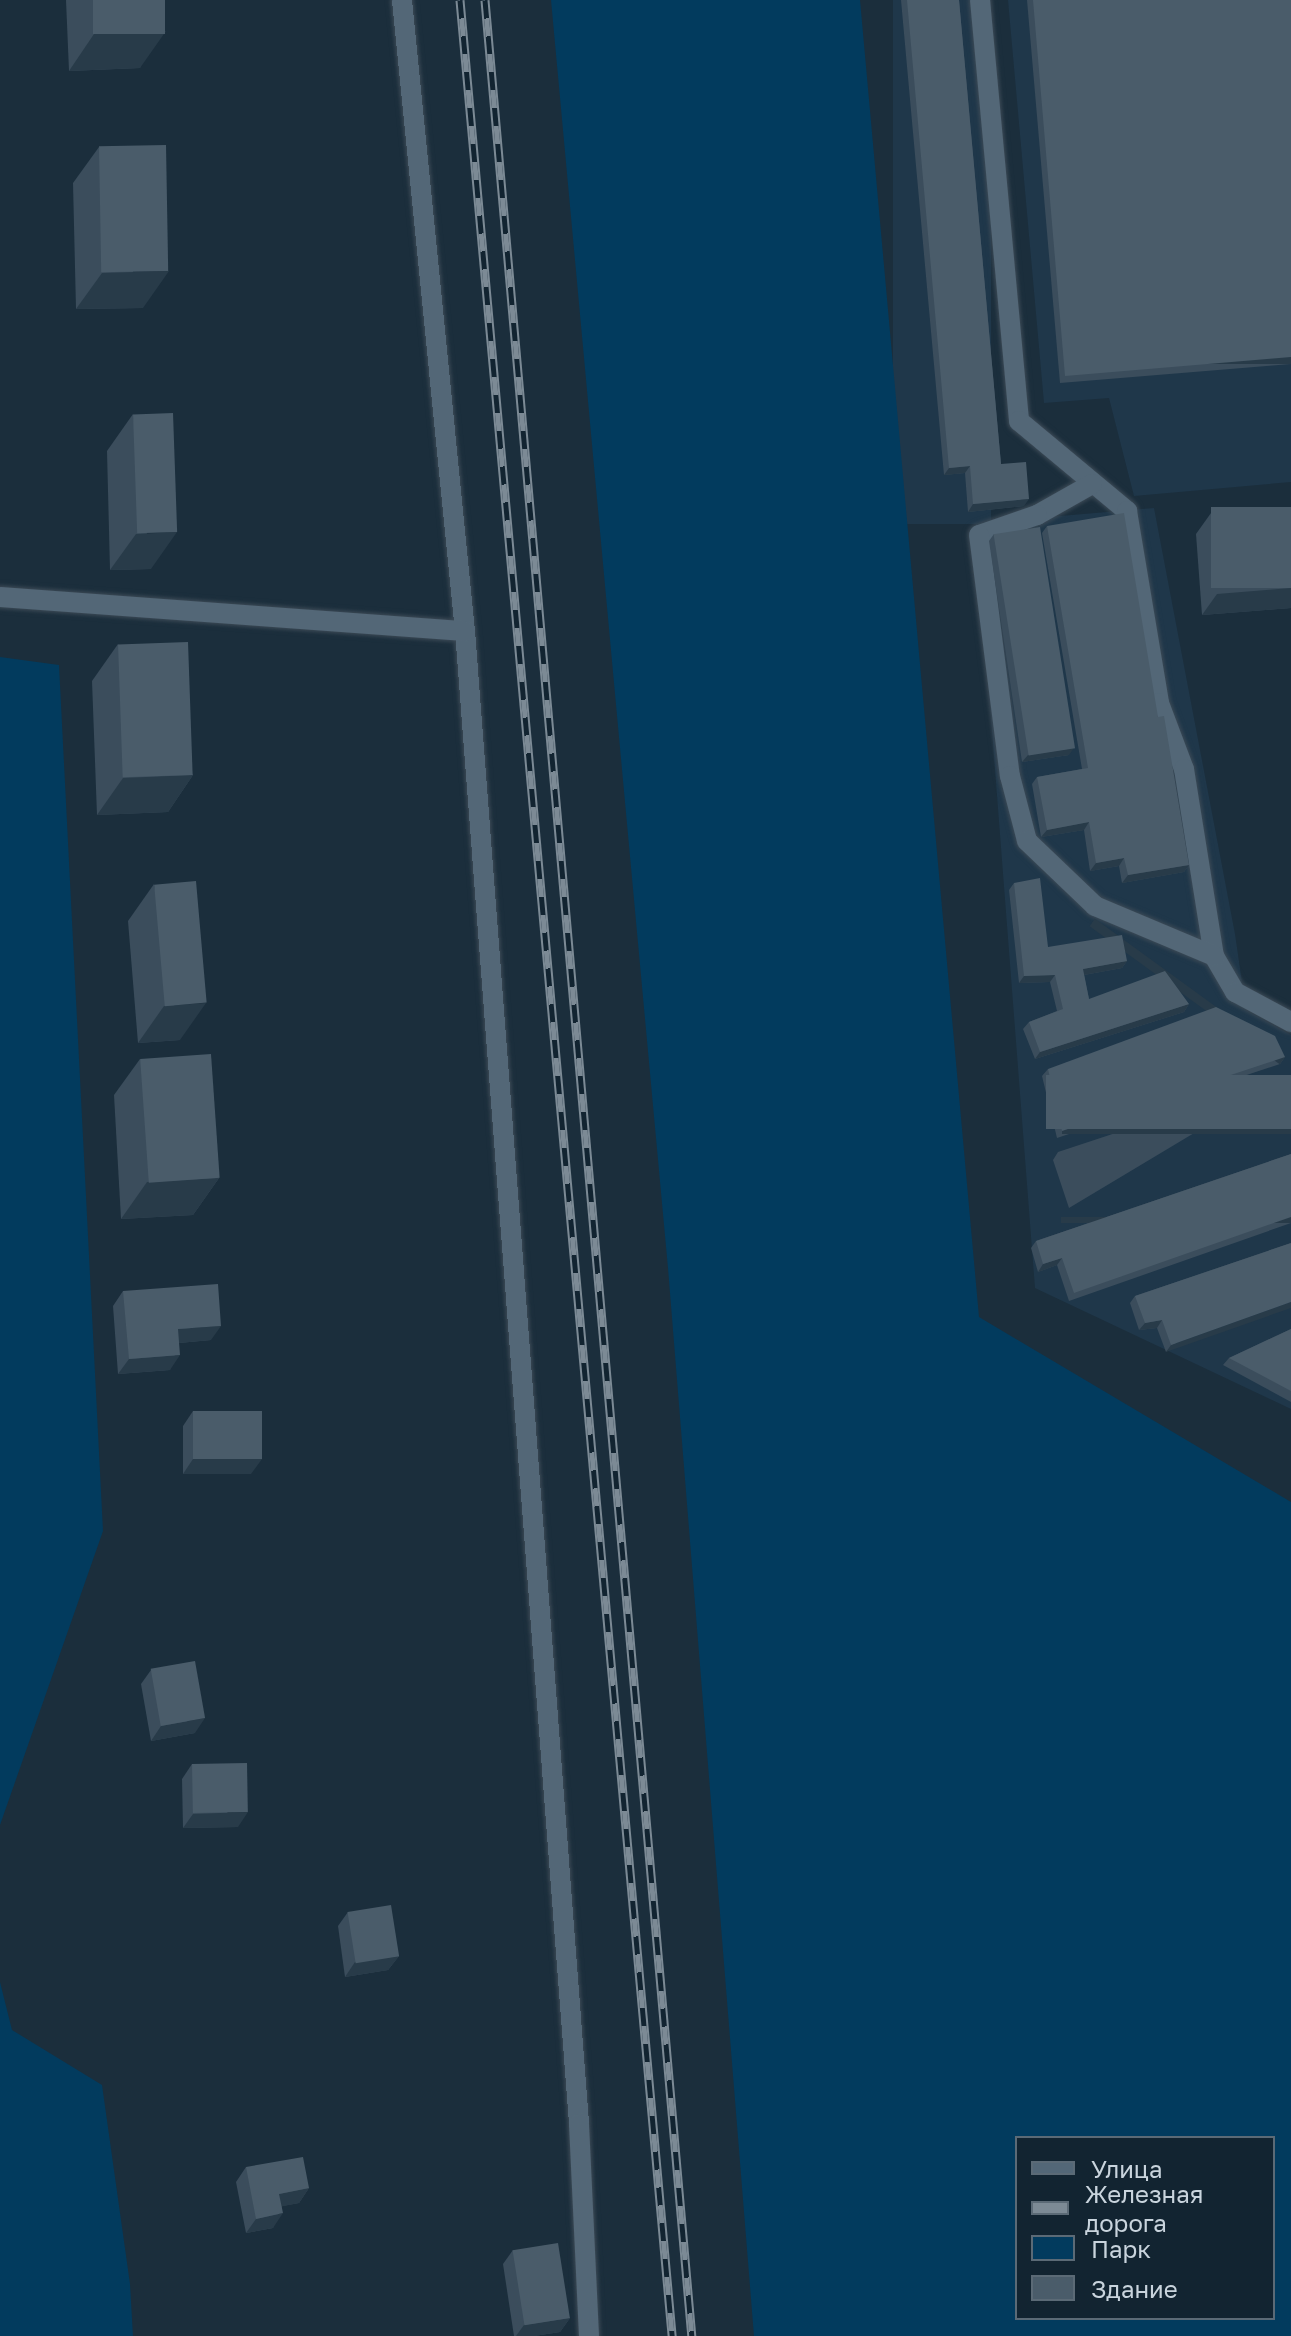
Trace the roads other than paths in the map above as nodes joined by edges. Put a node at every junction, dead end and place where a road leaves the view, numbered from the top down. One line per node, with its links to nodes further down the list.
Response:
1 (402, 0): 5 (street)
2 (980, 0): 3 (street)
3 (1092, 484): 6 (street); 6 (street)
4 (0, 597): 5 (street)
5 (465, 631): 8 (street)
6 (1214, 956): 7 (street)
7 (1291, 1022)
8 (589, 2336)

